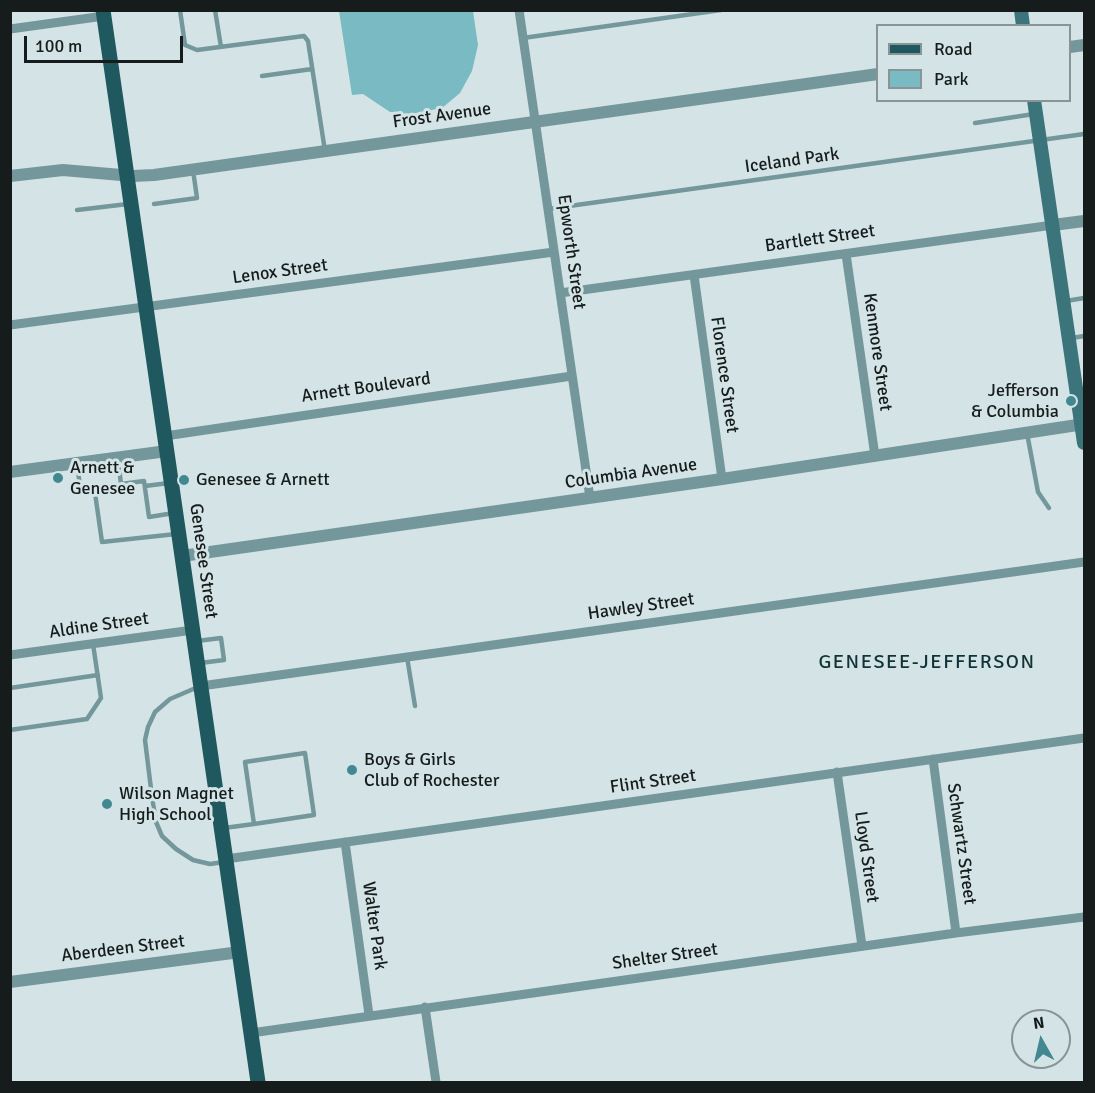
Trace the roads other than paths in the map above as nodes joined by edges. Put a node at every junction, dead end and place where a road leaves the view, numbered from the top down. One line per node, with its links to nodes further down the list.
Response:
1 (180, 10): 8 (lane)
2 (215, 10): 8 (lane)
3 (519, 10): 7 (street, Epworth Street)
4 (721, 10): 7 (lane)
5 (103, 13): 6 (street); 19 (main road, Genesee Street)
6 (11, 29)
7 (523, 38): 13 (street, Epworth Street)
8 (221, 47): 9 (lane)
9 (312, 69): 11 (lane); 17 (lane)
10 (876, 74): 13 (street, Frost Avenue)
11 (262, 76)
12 (1035, 107): 14 (lane); 16 (main road)
13 (535, 121): 17 (street, Frost Avenue); 23 (street, Epworth Street)
14 (975, 123)
15 (1084, 134): 16 (lane, Iceland Park)
16 (1040, 140): 23 (lane, Iceland Park); 26 (main road)
17 (325, 151): 18 (street, Frost Avenue)
18 (193, 169): 19 (street, Frost Avenue); 22 (lane)
19 (127, 175): 20 (street, Frost Avenue); 21 (main road, Genesee Street)
20 (10, 176)
21 (131, 204): 24 (lane); 33 (main road, Genesee Street)
22 (154, 204)
23 (548, 209): 27 (street, Epworth Street)
24 (77, 210)
25 (1084, 221): 26 (street, Bartlett Street)
26 (1053, 225): 28 (street, Bartlett Street); 32 (main road)
27 (554, 252): 30 (street, Epworth Street); 33 (street, Lenox Street)
28 (846, 254): 29 (street, Bartlett Street); 42 (street, Kenmore Street)
29 (694, 274): 30 (street, Bartlett Street); 46 (street, Florence Street)
30 (560, 293): 37 (street, Epworth Street)
31 (1084, 298): 32 (lane)
32 (1064, 301): 36 (main road)
33 (146, 307): 34 (street, Lenox Street); 40 (main road, Genesee Street)
34 (10, 325)
35 (1084, 336): 36 (lane)
36 (1069, 338): 38 (main road)
37 (572, 376): 40 (street, Arnett Boulevard); 49 (street, Epworth Street)
38 (1083, 425): 39 (street, Columbia Avenue); 41 (main road)
39 (1027, 433): 42 (street, Columbia Avenue); 50 (lane)
40 (166, 443): 43 (street, Arnett Boulevard); 47 (main road, Genesee Street)
41 (1084, 443)
42 (875, 456): 46 (street, Columbia Avenue)
43 (117, 458): 44 (street, Arnett Boulevard); 48 (lane)
44 (77, 463): 45 (street, Arnett Boulevard); 52 (lane)
45 (10, 472)
46 (722, 479): 49 (street, Columbia Avenue)
47 (172, 482): 48 (lane); 51 (main road, Genesee Street)
48 (145, 486): 51 (lane)
49 (590, 498): 53 (street, Columbia Avenue)
50 (1049, 508)
51 (176, 512): 52 (main road, Genesee Street)
52 (179, 534): 53 (main road, Genesee Street)
53 (182, 556): 55 (main road, Genesee Street)
54 (1084, 562): 58 (street, Hawley Street)
55 (194, 635): 56 (street, Aldine Street); 59 (main road, Genesee Street); 59 (lane)
56 (93, 644): 57 (street, Aldine Street); 60 (lane)
57 (10, 655)
58 (407, 657): 61 (street, Hawley Street); 63 (lane)
59 (198, 663): 61 (main road, Genesee Street)
60 (98, 675): 62 (lane); 64 (lane)
61 (201, 686): 69 (main road, Genesee Street); 71 (lane)
62 (10, 688)
63 (415, 706)
64 (10, 729)
65 (1084, 738): 66 (street, Flint Street)
66 (933, 759): 67 (street, Flint Street); 73 (street, Schwartz Street)
67 (837, 772): 70 (street, Flint Street); 74 (street, Lloyd Street)
68 (254, 824): 68 (lane); 69 (lane)
69 (222, 828): 71 (main road, Genesee Street)
70 (345, 842): 71 (street, Flint Street); 78 (street, Walter Park)
71 (227, 860): 75 (main road, Genesee Street)
72 (1084, 917): 73 (street, Shelter Street)
73 (956, 933): 74 (street, Shelter Street)
74 (862, 946): 77 (street, Shelter Street)
75 (240, 952): 76 (street, Aberdeen Street); 79 (main road, Genesee Street)
76 (10, 982)
77 (425, 1007): 78 (street, Shelter Street); 81 (street)
78 (369, 1015): 79 (street, Shelter Street)
79 (251, 1033): 80 (main road, Genesee Street)
80 (258, 1083)
81 (436, 1083)

